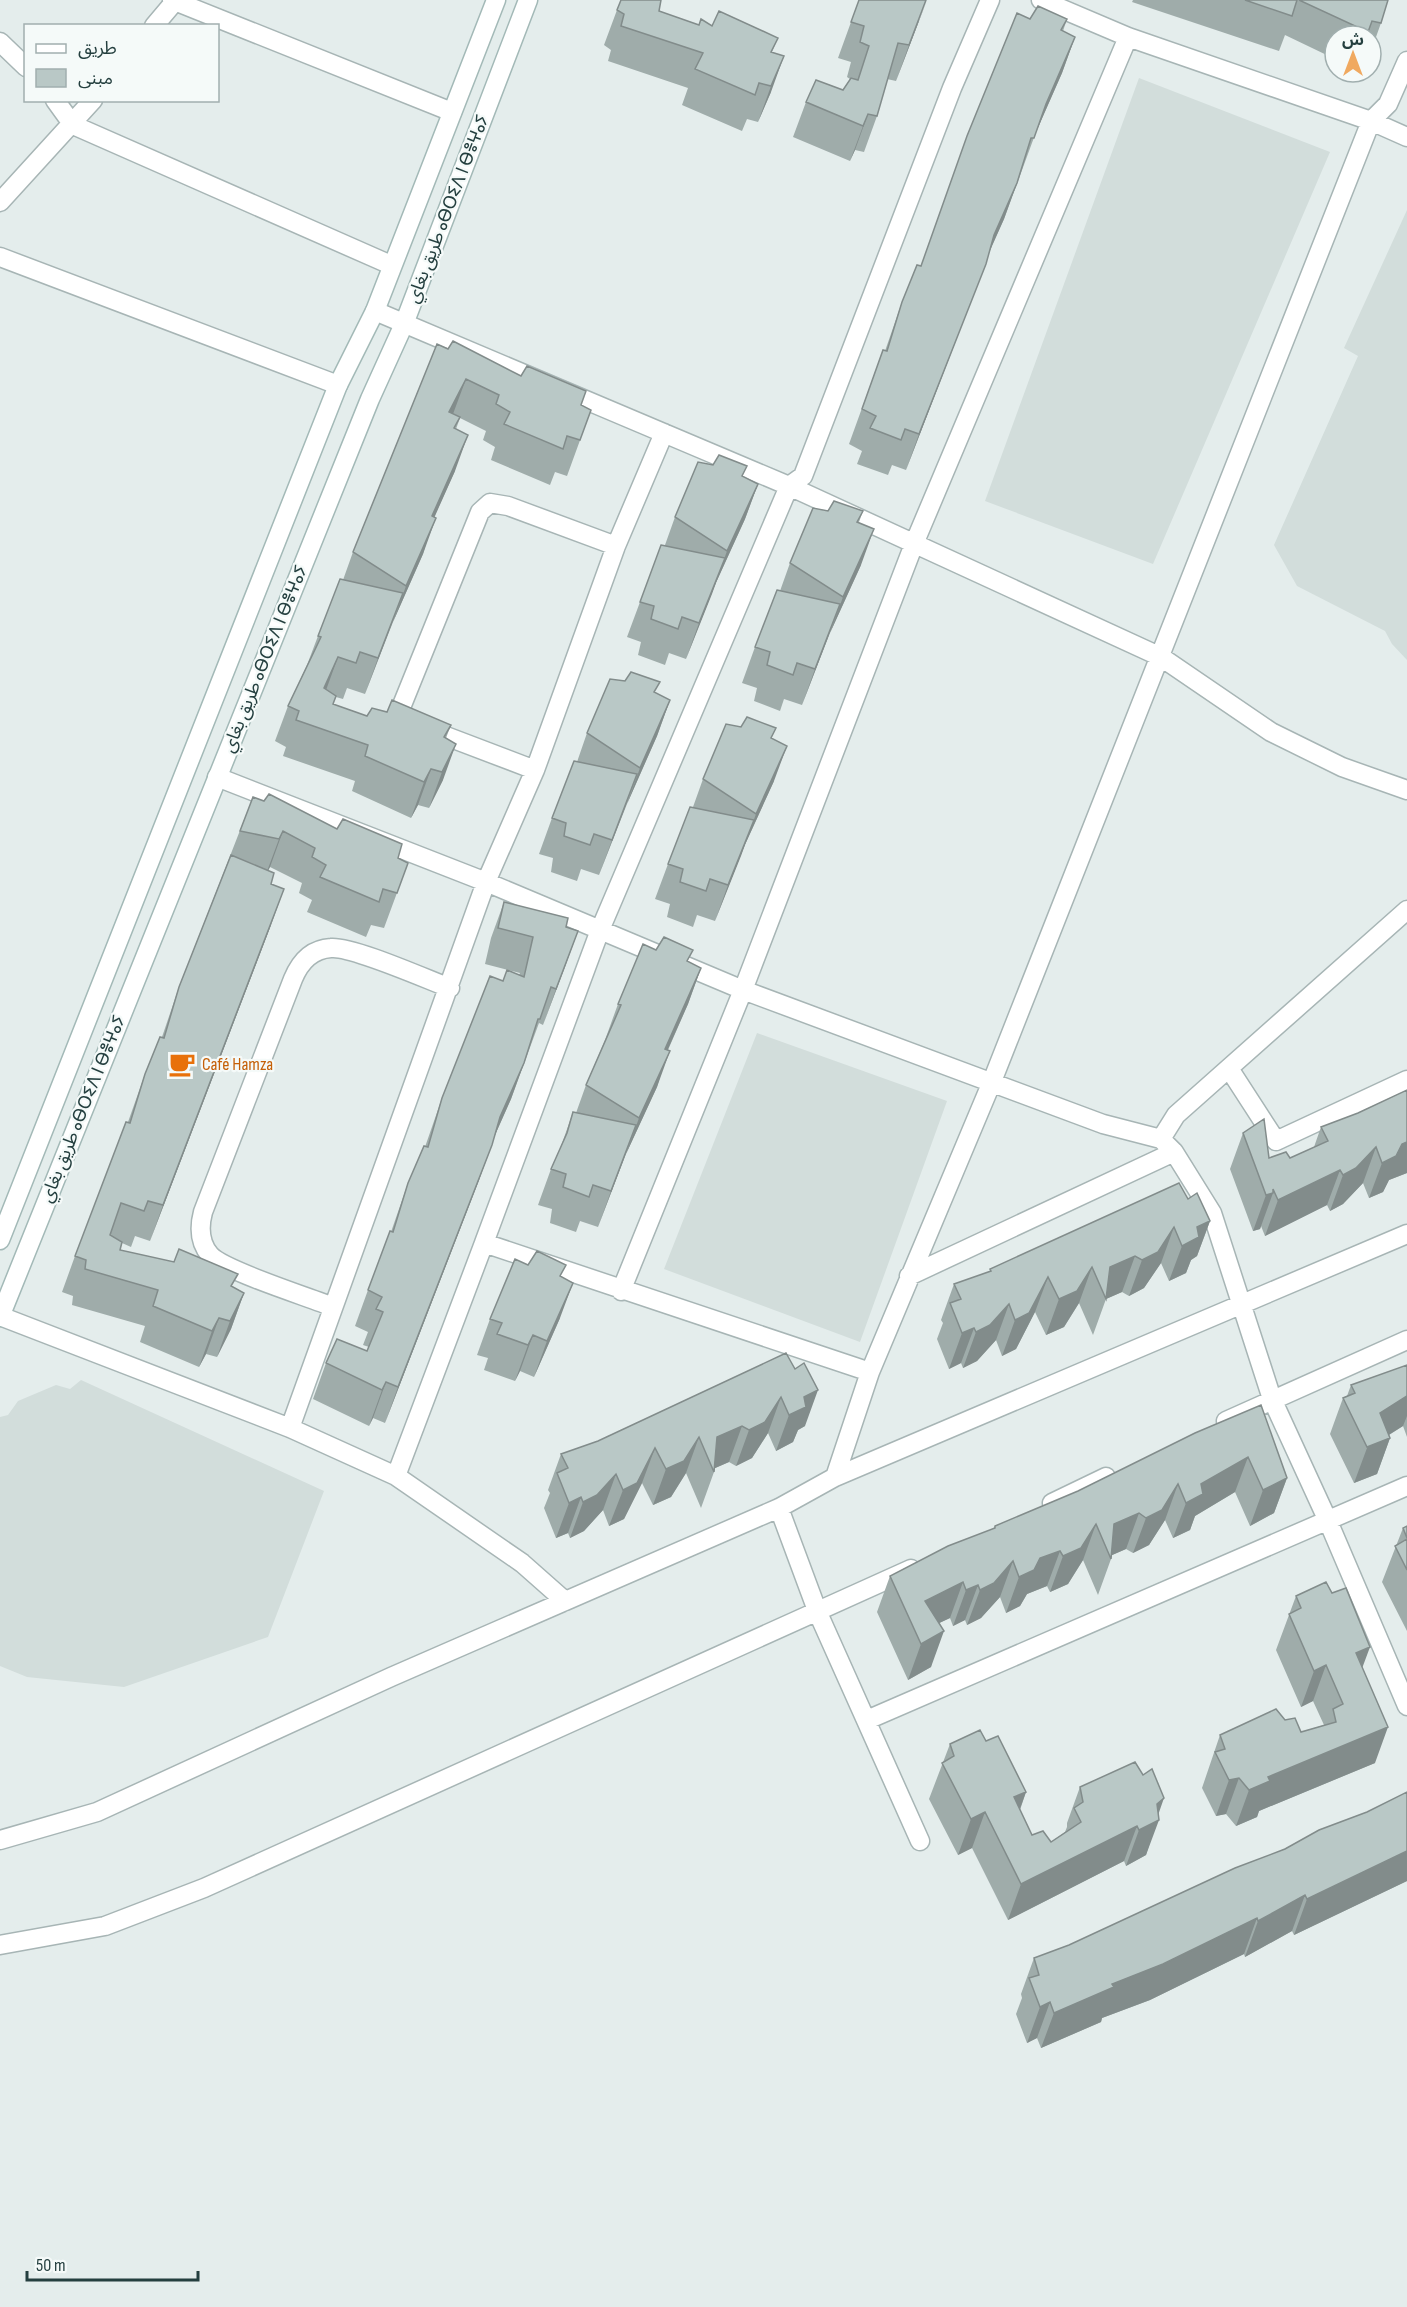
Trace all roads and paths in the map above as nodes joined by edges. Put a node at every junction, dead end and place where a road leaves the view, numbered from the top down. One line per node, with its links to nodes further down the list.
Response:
1 (174, 0): 6 (street); 13 (street)
2 (496, 0): 13 (street, طريق بغاي ⴰⴱⵔⵉⴷ ⵏ ⴱⴻⵖⴰⵢ)
3 (528, 0): 21 (street, طريق بغاي ⴰⴱⵔⵉⴷ ⵏ ⴱⴻⵖⴰⵢ)
4 (990, 0): 24 (street)
5 (1041, 0): 7 (street)
6 (156, 24)
7 (1128, 37): 14 (street); 25 (street)
8 (0, 42): 10 (street)
9 (1407, 61): 14 (street)
10 (24, 65)
11 (56, 102): 15 (street)
12 (91, 102): 15 (street)
13 (452, 112): 19 (street, طريق بغاي ⴰⴱⵔⵉⴷ ⵏ ⴱⴻⵖⴰⵢ)
14 (1371, 121): 16 (street); 27 (street)
15 (73, 125): 17 (street); 19 (street)
16 (1407, 137)
17 (0, 202)
18 (0, 257): 22 (street)
19 (391, 265): 20 (street, طريق بغاي ⴰⴱⵔⵉⴷ ⵏ ⴱⴻⵖⴰⵢ)
20 (375, 311): 21 (street); 22 (street, طريق بغاي ⴰⴱⵔⵉⴷ ⵏ ⴱⴻⵖⴰⵢ)
21 (404, 324): 23 (street); 29 (street, طريق بغاي ⴰⴱⵔⵉⴷ ⵏ ⴱⴻⵖⴰⵢ)
22 (338, 385): 41 (street, طريق بغاي ⴰⴱⵔⵉⴷ ⵏ ⴱⴻⵖⴰⵢ)
23 (664, 433): 24 (street); 26 (street)
24 (789, 486): 25 (street); 33 (street)
25 (914, 544): 27 (street); 35 (street)
26 (616, 546): 28 (street); 28 (street)
27 (1161, 657): 30 (street); 38 (street)
28 (535, 770): 31 (street)
29 (217, 777): 31 (street); 47 (street, طريق بغاي ⴰⴱⵔⵉⴷ ⵏ ⴱⴻⵖⴰⵢ)
30 (1407, 790)
31 (486, 882): 33 (street); 34 (street)
32 (1407, 910): 36 (street)
33 (600, 930): 35 (street); 42 (street)
34 (450, 988): 46 (street); 46 (street)
35 (743, 990): 38 (street); 44 (street)
36 (1230, 1070): 37 (street); 39 (street)
37 (1407, 1080)
38 (991, 1084): 39 (street); 43 (street)
39 (1168, 1145): 43 (street); 45 (street)
40 (1407, 1234): 45 (street)
41 (0, 1240)
42 (484, 1243): 44 (street); 54 (street)
43 (909, 1276): 49 (street)
44 (621, 1291): 49 (street)
45 (1243, 1305): 50 (street); 55 (street)
46 (333, 1306): 51 (street)
47 (0, 1316): 51 (street)
48 (1407, 1340): 50 (street)
49 (870, 1372): 55 (street)
50 (1272, 1399): 52 (street); 59 (street)
51 (290, 1428): 54 (street)
52 (1207, 1430)
53 (1121, 1470): 58 (street)
54 (396, 1476): 61 (street)
55 (835, 1477): 57 (street)
56 (1407, 1486): 59 (street)
57 (779, 1508): 61 (street); 62 (street)
58 (1034, 1511)
59 (1328, 1521): 63 (street); 64 (street)
60 (926, 1562): 62 (street)
61 (565, 1601): 65 (street)
62 (818, 1613): 64 (street); 67 (street)
63 (1407, 1706)
64 (867, 1720): 66 (street)
65 (0, 1840)
66 (920, 1841)
67 (0, 1945)

